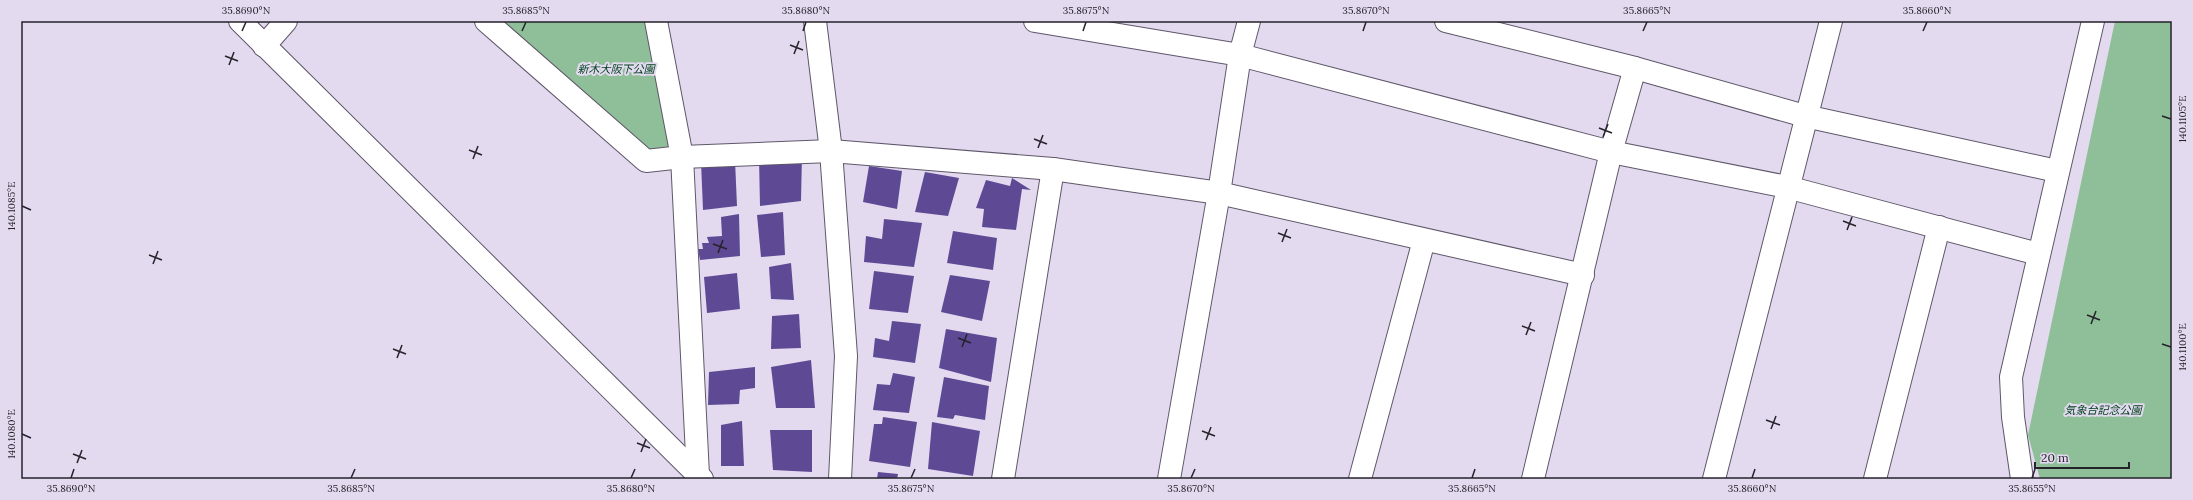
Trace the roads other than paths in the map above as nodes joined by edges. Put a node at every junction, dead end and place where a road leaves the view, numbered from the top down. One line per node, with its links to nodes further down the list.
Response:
1 (240, 21): 13 (street)
2 (286, 21): 13 (street)
3 (486, 21): 19 (street)
4 (656, 21): 19 (street)
5 (814, 21): 17 (street)
6 (1035, 21): 11 (street)
7 (1249, 21): 14 (street)
8 (1446, 21): 12 (street)
9 (1830, 21): 16 (street)
10 (2094, 21): 21 (street)
11 (1097, 26): 14 (street)
12 (1498, 28): 15 (street)
13 (264, 46): 28 (street)
14 (1240, 55): 18 (street); 23 (street)
15 (1635, 68): 16 (street); 18 (street)
16 (1805, 116): 21 (street); 22 (street)
17 (831, 151): 19 (street); 20 (street); 29 (street)
18 (1611, 152): 22 (street); 27 (street)
19 (682, 157): 28 (street)
20 (1053, 169): 23 (street); 30 (street)
21 (2057, 171): 26 (street)
22 (1787, 187): 24 (street); 34 (street)
23 (1220, 193): 25 (street); 31 (street)
24 (1939, 227): 26 (street); 35 (street)
25 (1424, 240): 27 (street); 32 (street)
26 (2038, 254): 36 (street)
27 (1583, 275): 33 (street)
28 (700, 477)
29 (840, 479)
30 (1003, 479)
31 (1169, 479)
32 (1360, 479)
33 (1533, 479)
34 (1714, 479)
35 (1875, 479)
36 (2022, 479)

